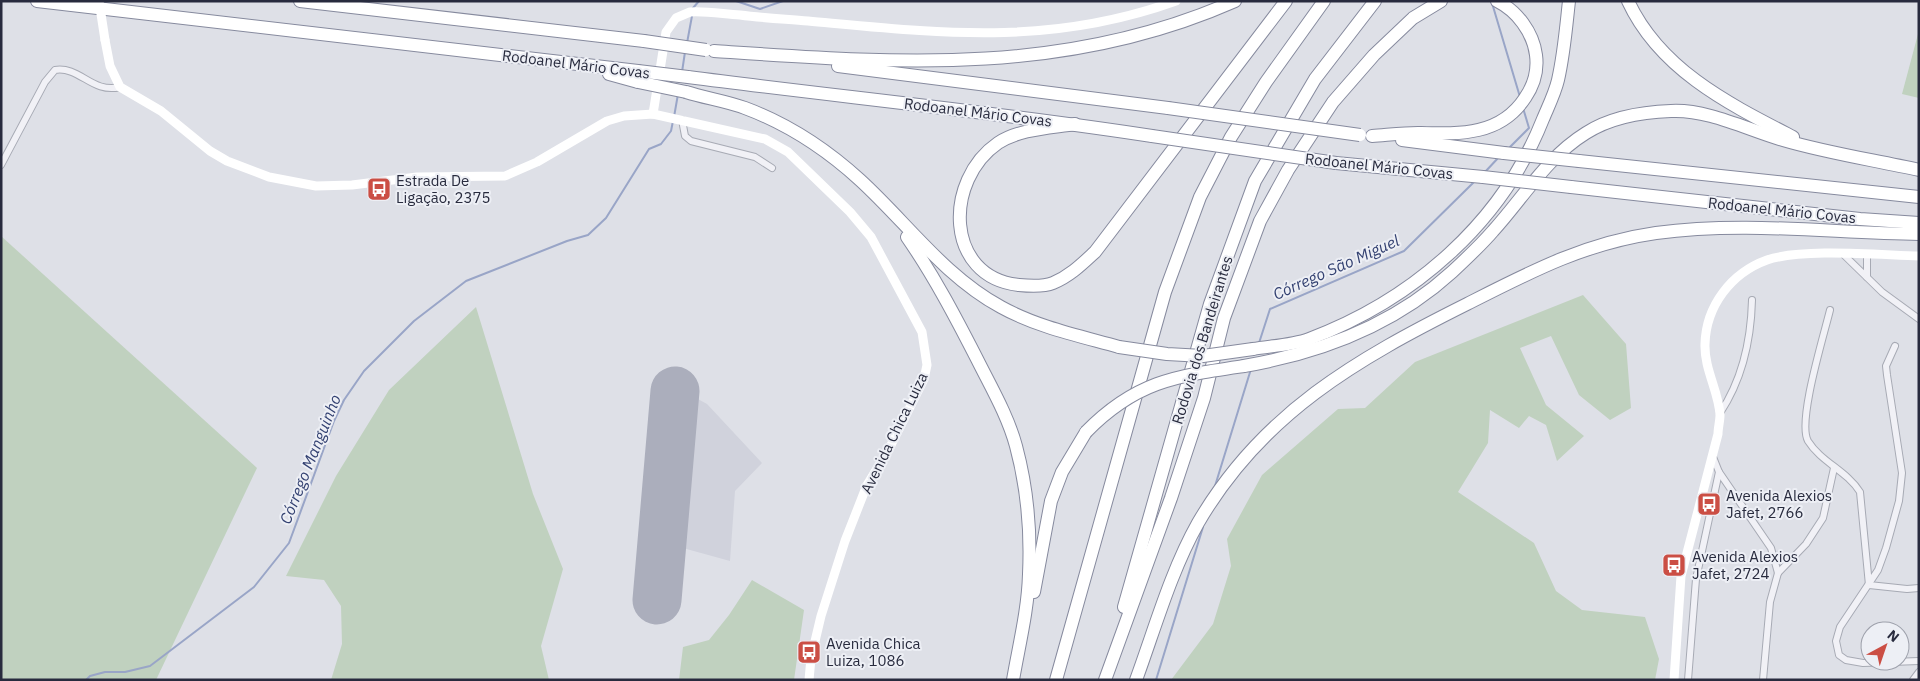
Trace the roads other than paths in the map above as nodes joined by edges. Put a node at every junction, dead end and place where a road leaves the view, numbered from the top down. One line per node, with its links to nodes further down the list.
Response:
1 (37, 1): 14 (highway, Rodoanel Mário Covas)
2 (99, 1): 15 (main road, bridge)
3 (300, 1): 13 (highway, Rodoanel Mário Covas, bridge)
4 (1176, 1): 16 (main road)
5 (1235, 1): 13 (highway)
6 (1286, 1): 18 (highway)
7 (1324, 1): 48 (highway)
8 (1375, 1): 49 (highway, Rodovia dos Bandeirantes)
9 (1441, 1): 49 (highway)
10 (1497, 1): 19 (highway)
11 (1569, 1): 25 (highway, bridge)
12 (1628, 1): 20 (highway)
13 (710, 50): 19 (highway, Rodoanel Mário Covas, bridge)
14 (638, 77): 18 (highway, Rodoanel Mário Covas, bridge); 25 (highway, bridge)
15 (120, 87): 16 (main road, Avenida Chica Luiza); 21 (street)
16 (654, 114): 17 (main road, Avenida Chica Luiza)
17 (682, 120): 22 (street); 46 (main road, Avenida Chica Luiza)
18 (1075, 124): 26 (highway, Rodoanel Mário Covas, bridge)
19 (1366, 136): 24 (highway, Rodoanel Mário Covas, bridge)
20 (1814, 147): 23 (highway); 43 (highway, bridge)
21 (1, 165)
22 (772, 168)
23 (1919, 170)
24 (1919, 198)
25 (897, 220): 43 (highway)
26 (1919, 223)
27 (1919, 234): 50 (highway)
28 (1844, 255): 29 (main road); 31 (street); 36 (main road)
29 (1867, 255): 30 (main road); 31 (street)
30 (1919, 256)
31 (1867, 277): 34 (street)
32 (1752, 300): 36 (street)
33 (1830, 310): 38 (street)
34 (1919, 319)
35 (1896, 346): 41 (street)
36 (1720, 413): 37 (main road)
37 (1713, 457): 39 (street); 51 (main road)
38 (1834, 468): 40 (street); 41 (street)
39 (1718, 472): 40 (street); 52 (street)
40 (1778, 573): 53 (street)
41 (1869, 585): 42 (street); 44 (street)
42 (1919, 588)
43 (1026, 611): 47 (highway)
44 (1919, 661)
45 (1919, 672): 54 (street)
46 (809, 680)
47 (1013, 680)
48 (1056, 680)
49 (1104, 680)
50 (1136, 680)
51 (1674, 680)
52 (1688, 680)
53 (1763, 680)
54 (1913, 680)

